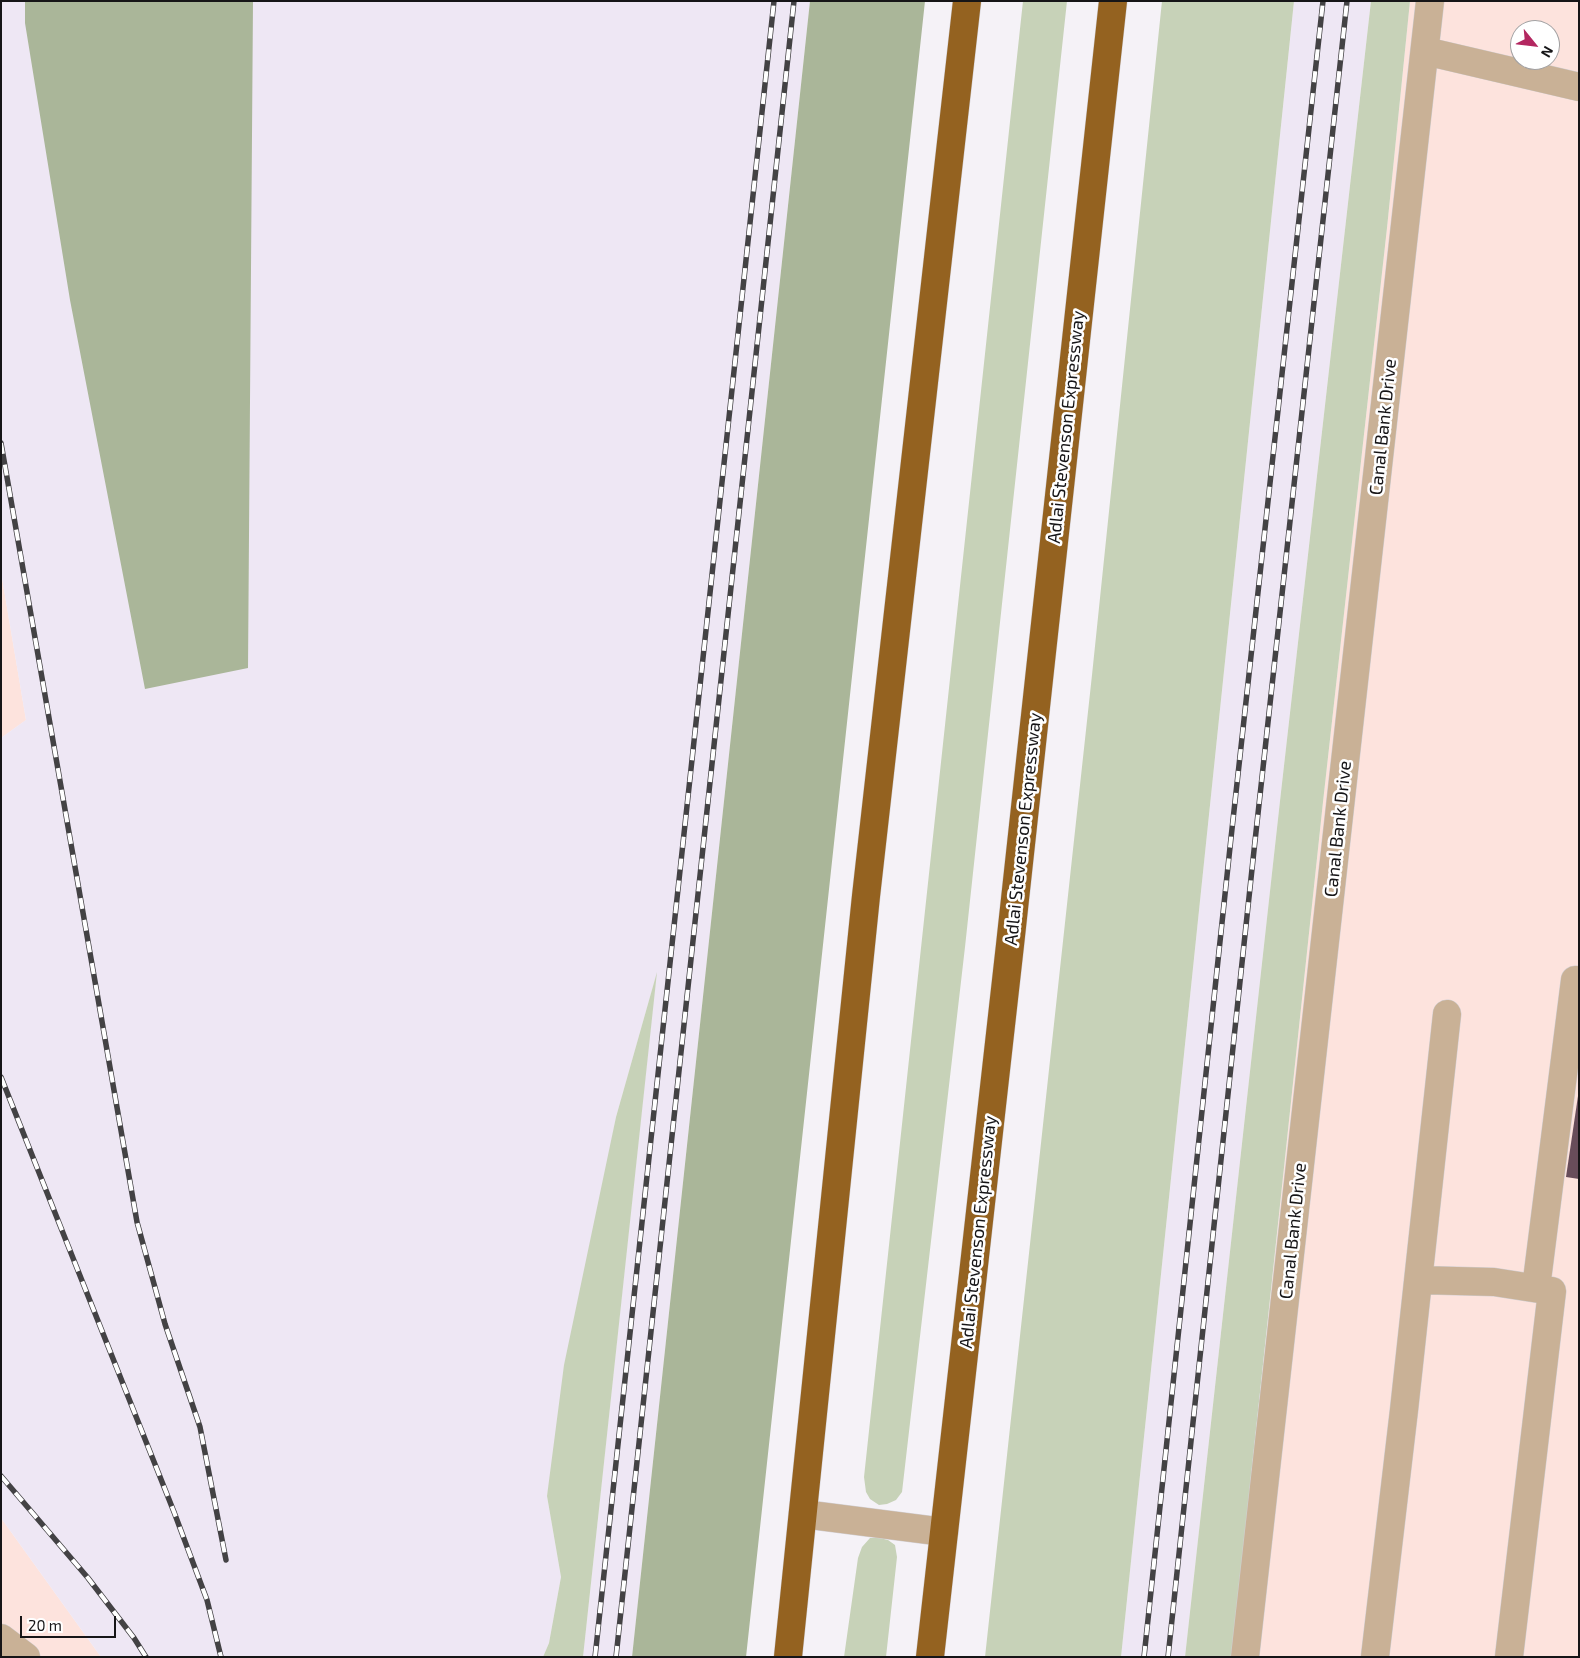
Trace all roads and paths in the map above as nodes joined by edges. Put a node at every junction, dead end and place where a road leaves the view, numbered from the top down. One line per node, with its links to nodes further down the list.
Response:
1 (967, 1): 10 (highway)
2 (1113, 1): 11 (highway, Adlai Stevenson Expressway)
3 (1430, 1): 4 (lane, Canal Bank Drive)
4 (1425, 51): 5 (lane); 16 (lane, Canal Bank Drive)
5 (1579, 87)
6 (1575, 980): 9 (lane)
7 (1447, 1014): 8 (lane)
8 (1419, 1280): 9 (lane); 17 (lane)
9 (1536, 1288): 18 (lane)
10 (803, 1514): 11 (lane); 14 (highway)
11 (944, 1532): 15 (highway, Adlai Stevenson Expressway)
12 (1, 1638): 13 (lane)
13 (26, 1657)
14 (788, 1657)
15 (930, 1657)
16 (1245, 1657)
17 (1375, 1657)
18 (1509, 1657)

